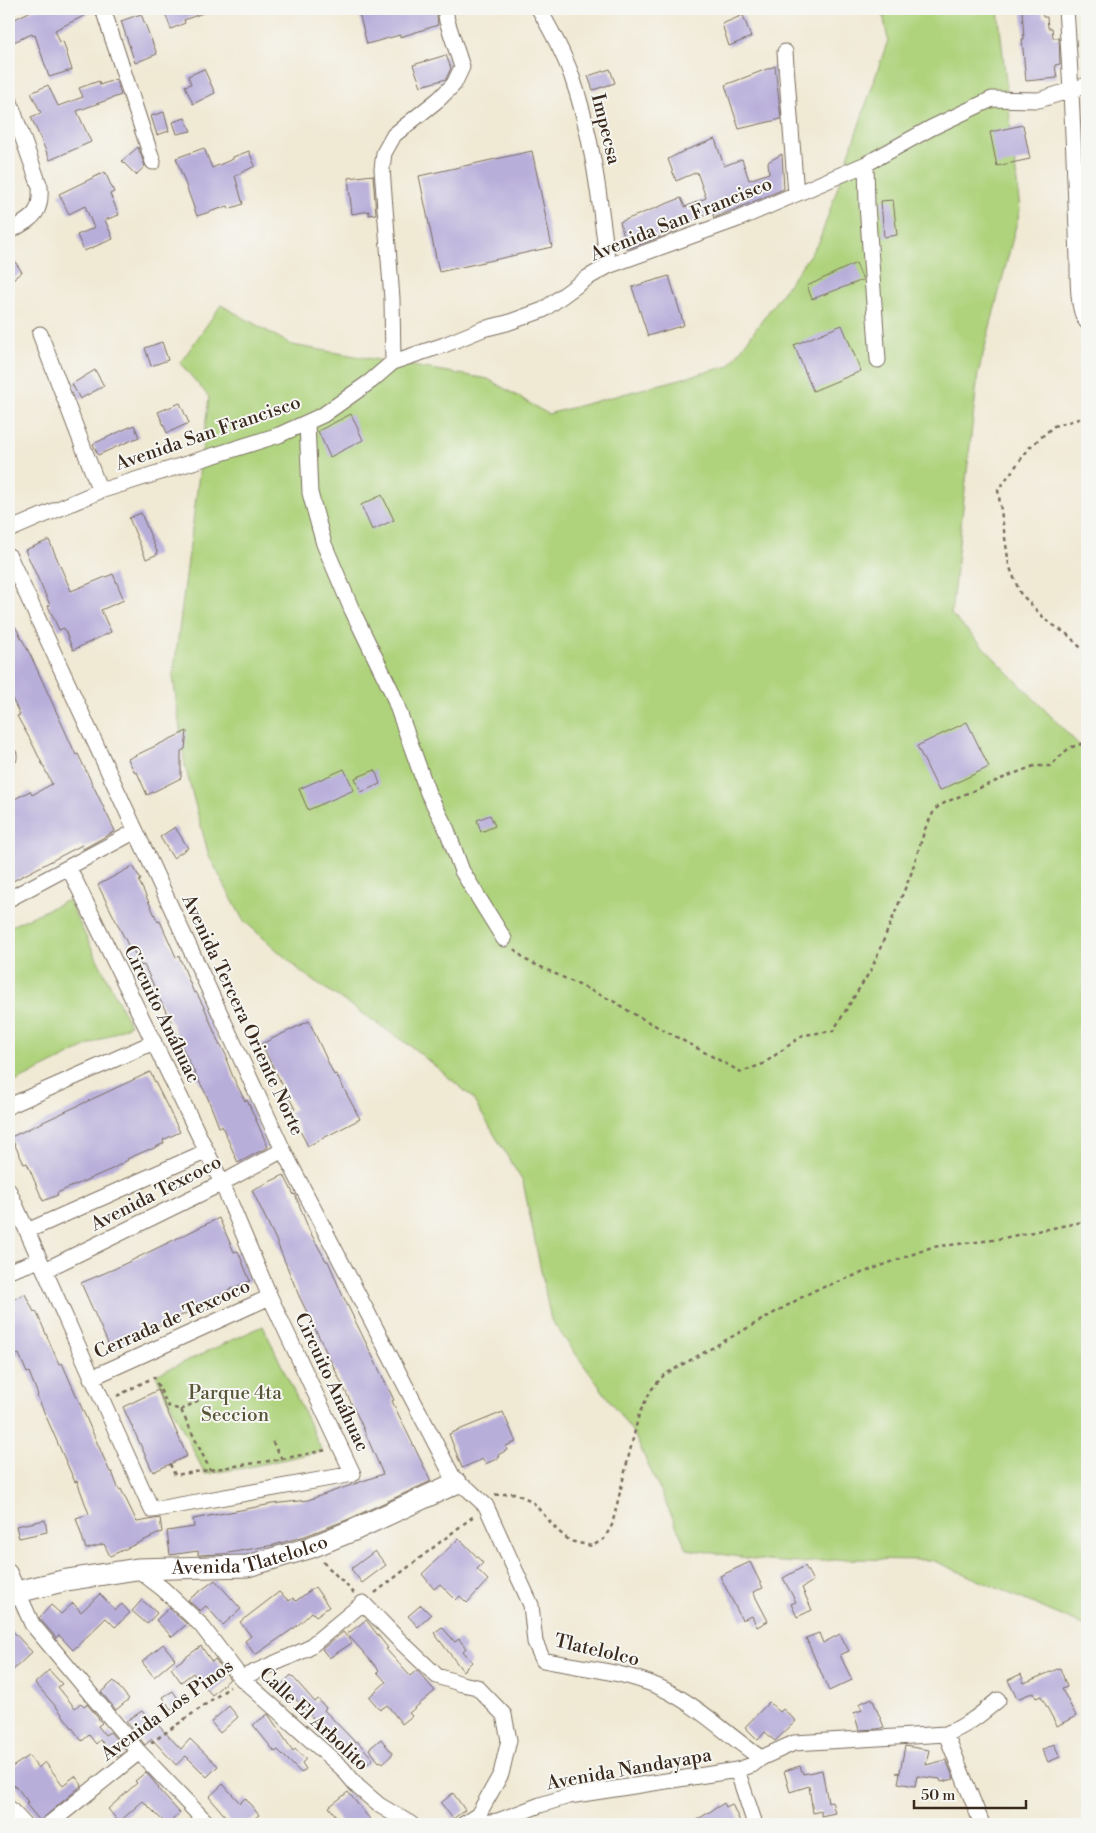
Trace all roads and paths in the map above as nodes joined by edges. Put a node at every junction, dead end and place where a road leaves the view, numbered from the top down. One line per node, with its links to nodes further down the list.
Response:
1 (103, 9): 10 (street)
2 (445, 9): 18 (street)
3 (539, 9): 14 (street, Impecsa)
4 (1066, 9): 7 (street)
5 (785, 52): 12 (street)
6 (1087, 85): 7 (street, Avenida San Francisco)
7 (1072, 91): 11 (street, Avenida San Francisco); 15 (street)
8 (9, 99): 9 (street)
9 (13, 124): 13 (street)
10 (153, 162)
11 (866, 164): 12 (street, Avenida San Francisco); 17 (street)
12 (796, 194): 14 (street, Avenida San Francisco)
13 (9, 232)
14 (608, 266): 18 (street, Avenida San Francisco)
15 (1087, 322)
16 (40, 334): 21 (street)
17 (878, 360)
18 (393, 362): 19 (street, Avenida San Francisco)
19 (307, 423): 21 (street, Avenida San Francisco); 29 (street)
20 (1087, 423): 24 (path)
21 (100, 491): 22 (street, Avenida San Francisco)
22 (9, 530)
23 (9, 556): 26 (street, Avenida Tercera Oriente Norte)
24 (1087, 654)
25 (1087, 742): 29 (path)
26 (136, 830): 27 (street); 32 (street, Avenida Tercera Oriente Norte)
27 (69, 868): 28 (street); 30 (street, Circuito Anáhuac)
28 (9, 899)
29 (504, 939)
30 (154, 1042): 31 (street); 33 (street, Circuito Anáhuac)
31 (9, 1106)
32 (283, 1150): 34 (street, Avenida Texcoco); 49 (street, Avenida Tercera Oriente Norte)
33 (205, 1152): 34 (street, Circuito Anáhuac); 37 (street)
34 (222, 1183): 38 (street, Avenida Texcoco); 40 (street, Circuito Anáhuac)
35 (9, 1191): 37 (street, Circuito Anáhuac)
36 (1087, 1221): 50 (path)
37 (27, 1231): 38 (street, Circuito Anáhuac)
38 (43, 1265): 39 (street, Avenida Texcoco); 41 (street, Circuito Anáhuac)
39 (9, 1271)
40 (270, 1297): 41 (street, Cerrada de Texcoco); 45 (street, Circuito Anáhuac)
41 (97, 1375): 43 (path); 45 (street, Circuito Anáhuac)
42 (206, 1396): 43 (path)
43 (181, 1410): 48 (path)
44 (272, 1441): 46 (path)
45 (340, 1447): 46 (path)
46 (282, 1459): 48 (path)
47 (170, 1464): 48 (path)
48 (210, 1470)
49 (456, 1483): 50 (street); 51 (street, Avenida Tlatelolco)
50 (482, 1502): 55 (path); 60 (street, Tlatelolco)
51 (309, 1548): 52 (street, Avenida Tlatelolco); 55 (path)
52 (138, 1569): 54 (street, Avenida Tlatelolco); 56 (street, Calle El Arbolito)
53 (9, 1572): 54 (street)
54 (13, 1594): 59 (street)
55 (363, 1603): 56 (street, Avenida Los Pinos); 67 (street)
56 (241, 1678): 59 (path, Avenida Los Pinos); 66 (street, Calle El Arbolito)
57 (998, 1700): 58 (street)
58 (946, 1734): 60 (street, Avenida Nandayapa); 70 (street)
59 (139, 1752): 64 (street, Avenida Los Pinos); 65 (street)
60 (761, 1758): 61 (street, Avenida Nandayapa)
61 (737, 1770): 68 (street, Avenida Nandayapa); 69 (street)
62 (9, 1808): 63 (street)
63 (24, 1824)
64 (49, 1824)
65 (208, 1824)
66 (411, 1824)
67 (464, 1824)
68 (474, 1824)
69 (755, 1824)
70 (982, 1824)

